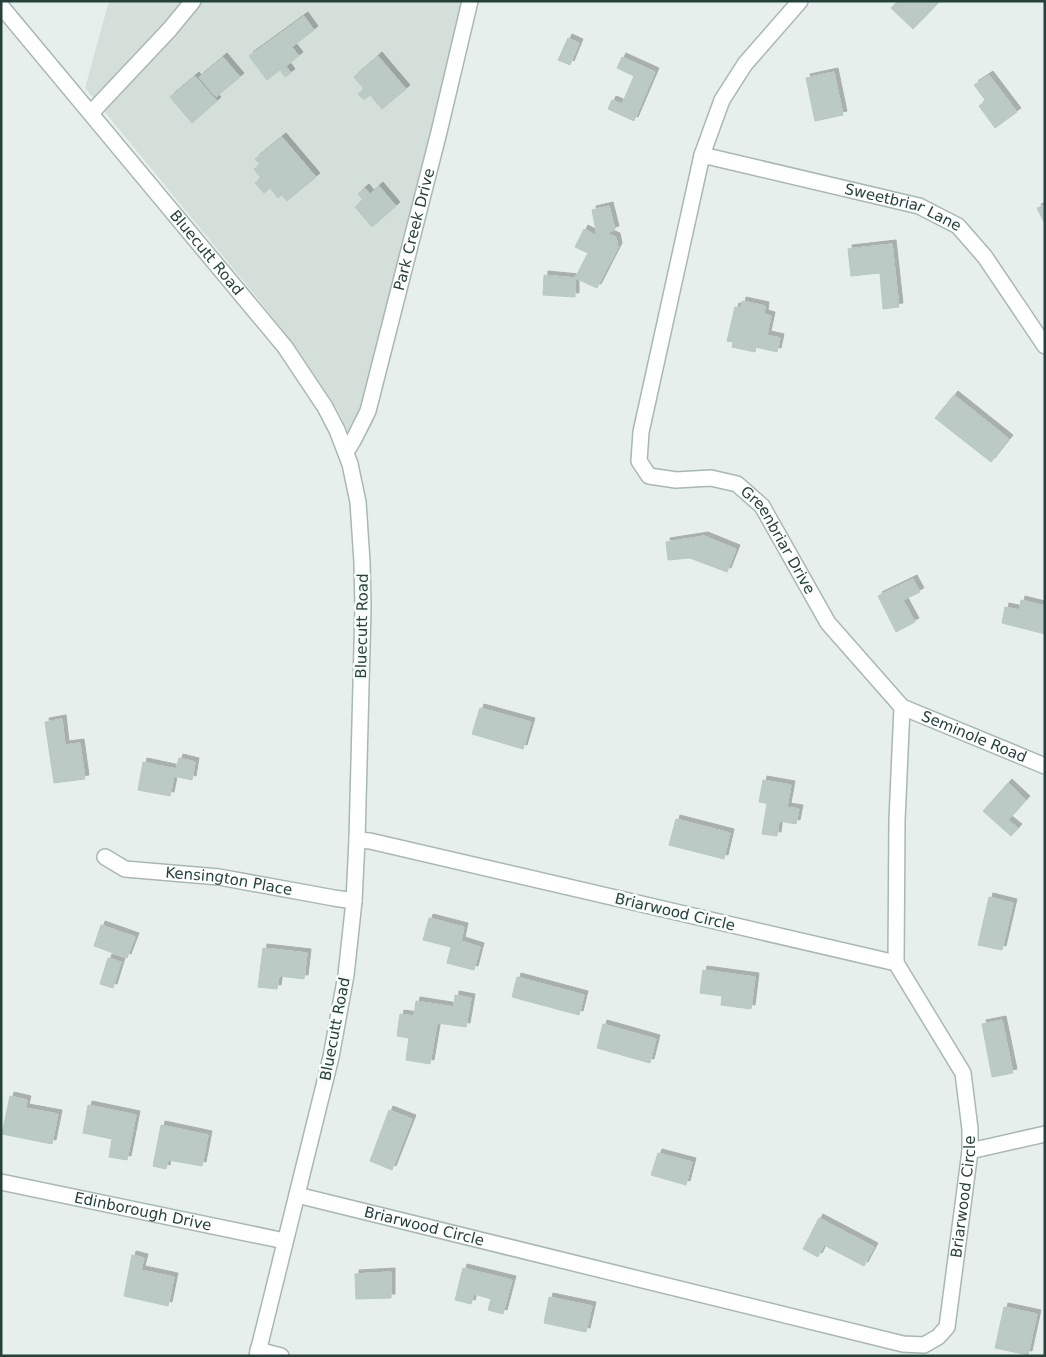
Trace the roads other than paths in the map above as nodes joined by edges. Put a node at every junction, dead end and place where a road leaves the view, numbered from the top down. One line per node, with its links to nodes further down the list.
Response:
1 (193, 1): 5 (street)
2 (470, 1): 8 (street, Park Creek Drive)
3 (800, 1): 6 (street, Greenbriar Drive)
4 (1, 6): 5 (street, Bluecutt Road)
5 (91, 113): 8 (street, Bluecutt Road)
6 (702, 155): 7 (street, Sweetbriar Lane); 9 (street, Greenbriar Drive)
7 (1045, 346)
8 (346, 452): 11 (street, Bluecutt Road)
9 (902, 707): 10 (street, Seminole Road); 14 (street)
10 (1045, 766)
11 (358, 840): 13 (street, Bluecutt Road); 14 (street, Briarwood Circle)
12 (104, 857): 13 (street, Kensington Place)
13 (354, 901): 18 (street, Bluecutt Road)
14 (896, 963): 16 (street, Briarwood Circle)
15 (1045, 1134): 16 (street)
16 (970, 1151): 18 (street, Briarwood Circle)
17 (1, 1182): 19 (street, Edinborough Drive)
18 (297, 1195): 19 (street, Bluecutt Road)
19 (285, 1241): 20 (street, Bluecutt Road)
20 (257, 1353): 21 (street)
21 (282, 1356)

